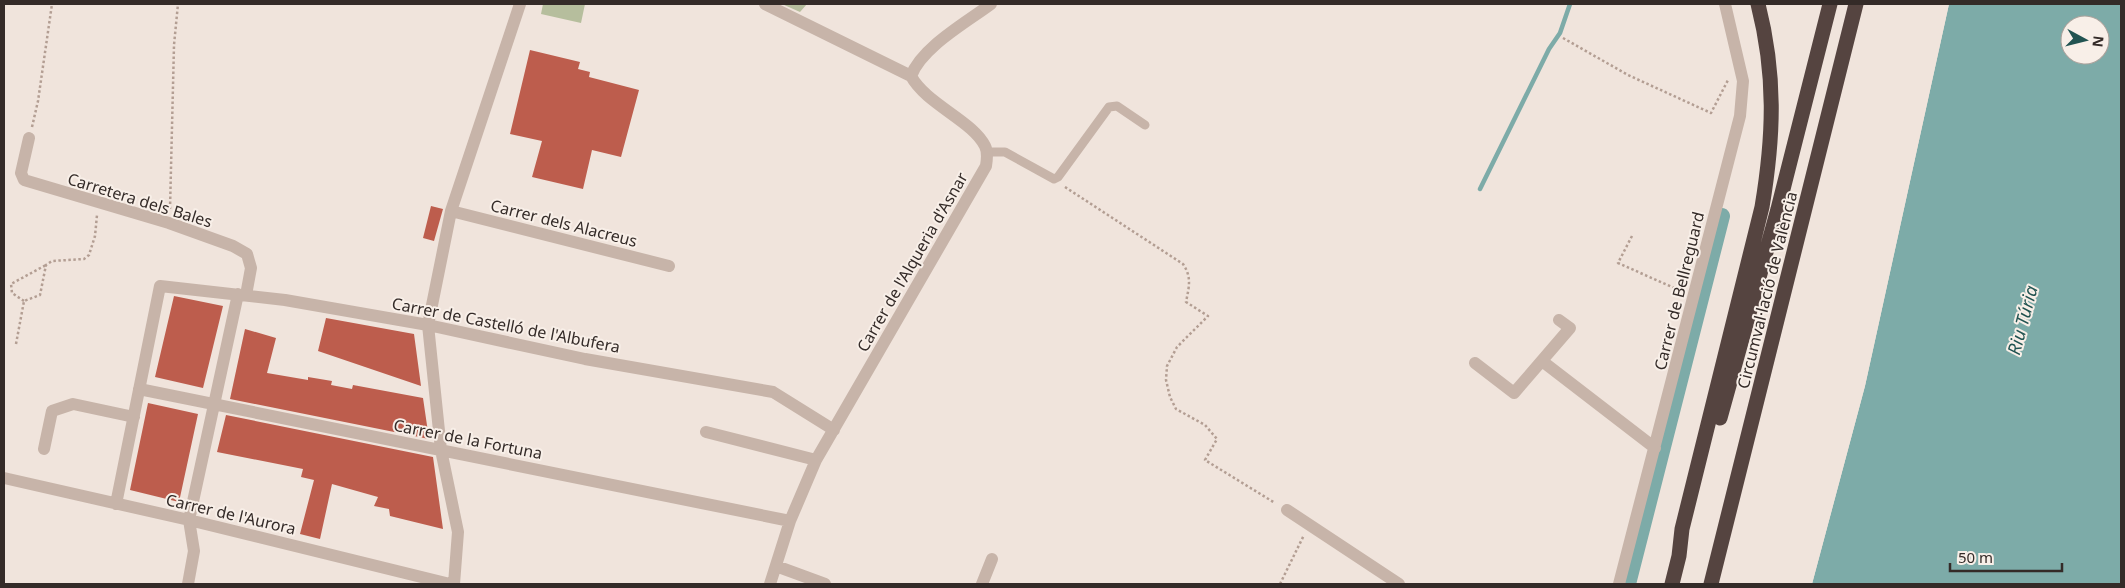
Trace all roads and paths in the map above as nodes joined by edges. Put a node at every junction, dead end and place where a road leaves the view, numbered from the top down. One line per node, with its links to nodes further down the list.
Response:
1 (52, 4): 14 (path)
2 (178, 4): 19 (path)
3 (520, 4): 18 (street)
4 (765, 4): 12 (street)
5 (991, 4): 12 (street)
6 (1725, 4): 11 (street, Carrer de Bellreguard)
7 (1758, 4): 46 (highway)
8 (1830, 4): 46 (highway, Circumval·lació de València)
9 (1856, 4): 58 (highway, Circumval·lació de València)
10 (1563, 38): 11 (path)
11 (1738, 61): 24 (street, Carrer de Bellreguard)
12 (911, 76): 15 (street)
13 (1145, 125): 16 (lane)
14 (30, 138): 17 (street, Carretera dels Bales)
15 (986, 152): 16 (lane); 34 (street, Carrer de l'Alqueria d'Asnar)
16 (1054, 179): 42 (path)
17 (98, 204): 19 (street, Carretera dels Bales); 21 (path)
18 (451, 211): 22 (street, Carrer dels Alacreus); 27 (street)
19 (169, 223): 23 (street, Carretera dels Bales)
20 (1632, 236): 24 (path)
21 (46, 265): 25 (path); 25 (path)
22 (669, 266)
23 (242, 295): 27 (street, Carrer de Castelló de l'Albufera); 31 (street, Carrer de Castelló de l'Albufera); 32 (street, Carretera dels Bales)
24 (1694, 297): 36 (street, Carrer de Bellreguard)
25 (24, 301): 28 (path)
26 (1559, 320): 29 (street)
27 (428, 325): 34 (street, Carrer de Castelló de l'Albufera); 38 (street)
28 (16, 344)
29 (1542, 362): 30 (street); 36 (street)
30 (1475, 363)
31 (139, 389): 32 (street, Carrer de la Fortuna); 33 (street)
32 (214, 406): 38 (street, Carrer de la Fortuna); 43 (street, Carretera dels Bales)
33 (134, 417): 37 (street); 41 (street)
34 (834, 430): 39 (street, Carrer de l'Alqueria d'Asnar)
35 (706, 432): 39 (street)
36 (1655, 448): 56 (street, Carrer de Bellreguard)
37 (44, 449)
38 (441, 450): 44 (street, Carrer de la Fortuna); 50 (street)
39 (816, 460): 44 (street, Carrer de l'Alqueria d'Asnar)
40 (4, 478): 41 (street, Carrer de l'Aurora)
41 (116, 504): 43 (street, Carrer de l'Aurora)
42 (1287, 510): 45 (street)
43 (189, 520): 49 (street, Carretera dels Bales); 50 (street, Carrer de l'Aurora)
44 (790, 521): 48 (street, Carrer de l'Alqueria d'Asnar)
45 (1309, 525): 54 (path); 55 (street)
46 (1679, 556): 57 (highway)
47 (992, 559): 53 (street)
48 (776, 566): 51 (street, Carrer de l'Alqueria d'Asnar); 52 (street)
49 (189, 581)
50 (452, 584)
51 (770, 584)
52 (825, 584)
53 (982, 584)
54 (1280, 584)
55 (1399, 584)
56 (1619, 584)
57 (1672, 584)
58 (1711, 584)

